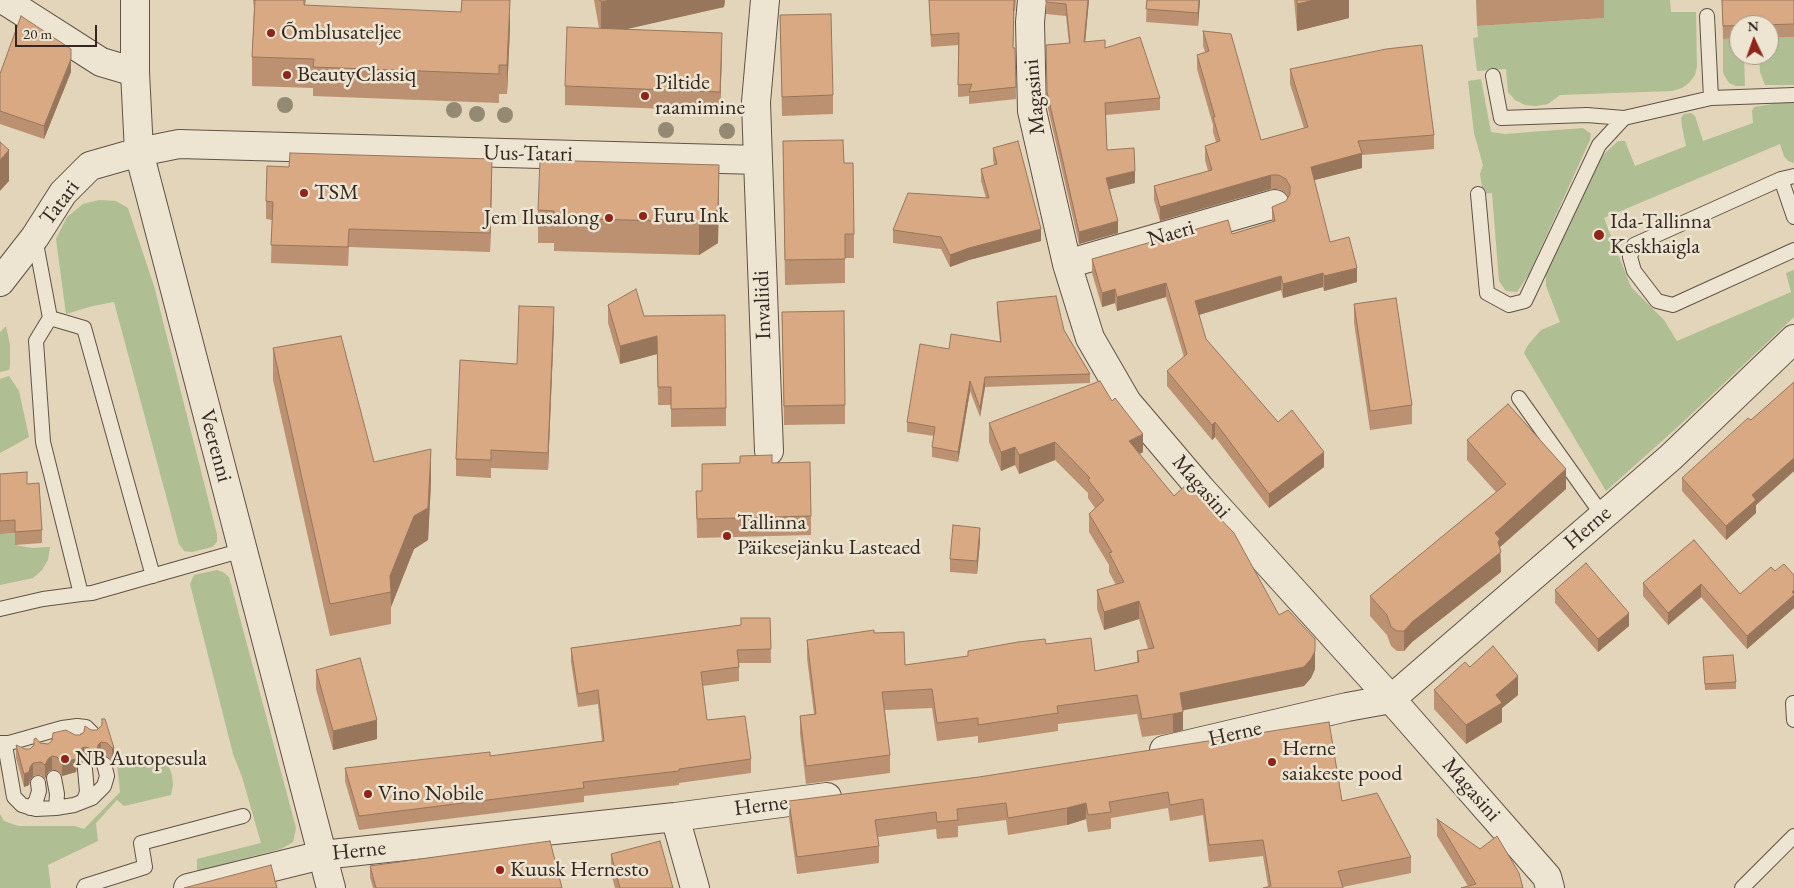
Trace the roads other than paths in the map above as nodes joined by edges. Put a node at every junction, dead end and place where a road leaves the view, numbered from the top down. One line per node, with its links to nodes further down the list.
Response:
1 (4, 0): 6 (street)
2 (135, 0): 6 (street, Veerenni)
3 (765, 0): 12 (street)
4 (1032, 0): 19 (street, Magasini)
5 (1707, 16): 9 (lane)
6 (135, 72): 11 (street, Veerenni)
7 (1493, 76): 10 (lane)
8 (1794, 95): 9 (lane)
9 (1711, 98): 10 (lane)
10 (1624, 118): 14 (lane)
11 (139, 152): 12 (street, Uus-Tatari); 17 (street, Tatari); 26 (street, Veerenni)
12 (758, 160): 24 (street, Invaliidi)
13 (1787, 178): 16 (lane); 18 (lane)
14 (1478, 194)
15 (1275, 204): 19 (street, Naeri)
16 (1794, 217)
17 (35, 237): 20 (street, Tatari); 21 (lane)
18 (1794, 250)
19 (1067, 264): 30 (street, Magasini)
20 (0, 282)
21 (50, 318): 27 (lane); 28 (lane)
22 (1794, 339): 25 (street, Herne)
23 (1518, 398): 25 (lane)
24 (769, 451)
25 (1603, 516): 30 (street, Herne)
26 (243, 550): 27 (lane); 52 (street, Veerenni)
27 (153, 576): 28 (lane)
28 (81, 594): 29 (lane)
29 (0, 610)
30 (1391, 699): 39 (street, Herne); 53 (street, Magasini)
31 (1793, 703): 32 (lane)
32 (1794, 720)
33 (62, 728): 34 (lane); 35 (lane); 36 (lane)
34 (94, 735)
35 (32, 736): 37 (lane); 38 (lane)
36 (77, 740)
37 (3, 743): 40 (lane); 47 (lane)
38 (45, 749)
39 (1138, 753)
40 (26, 754)
41 (104, 764): 46 (lane)
42 (85, 769): 46 (lane)
43 (54, 778): 48 (lane)
44 (38, 783): 47 (lane)
45 (850, 794): 50 (street, Herne)
46 (84, 800): 48 (lane)
47 (30, 808): 48 (lane)
48 (56, 808)
49 (243, 816): 54 (lane)
50 (675, 817): 52 (street, Herne); 57 (street)
51 (1794, 836): 58 (lane)
52 (322, 855): 55 (street, Herne); 56 (street, Veerenni)
53 (1552, 884)
54 (84, 888)
55 (188, 888)
56 (331, 888)
57 (695, 888)
58 (1742, 888)

